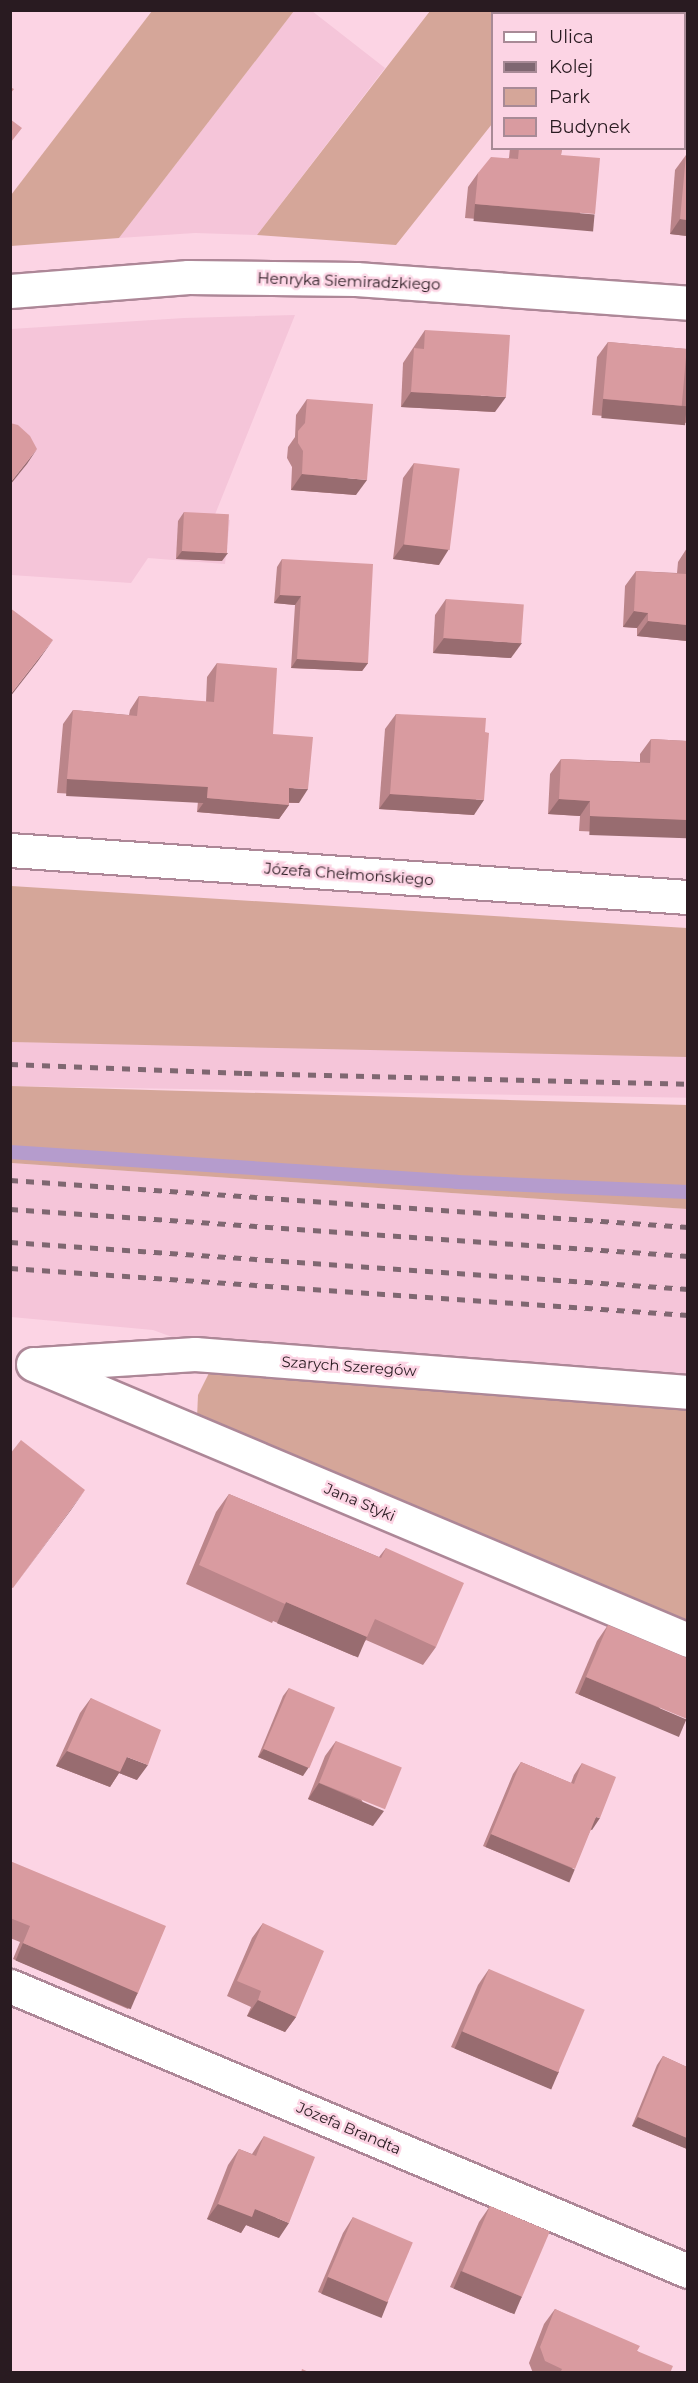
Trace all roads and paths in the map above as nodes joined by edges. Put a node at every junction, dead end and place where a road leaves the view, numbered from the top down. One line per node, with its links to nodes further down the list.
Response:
1 (10, 291): 2 (street, Henryka Siemiradzkiego)
2 (687, 303)
3 (10, 850): 4 (street, Józefa Chełmońskiego)
4 (687, 897)
5 (22, 1363): 6 (street, Szarych Szeregów); 7 (street, Jana Styki)
6 (687, 1392)
7 (687, 1640)
8 (10, 1986): 9 (street, Józefa Brandta)
9 (687, 2271)

